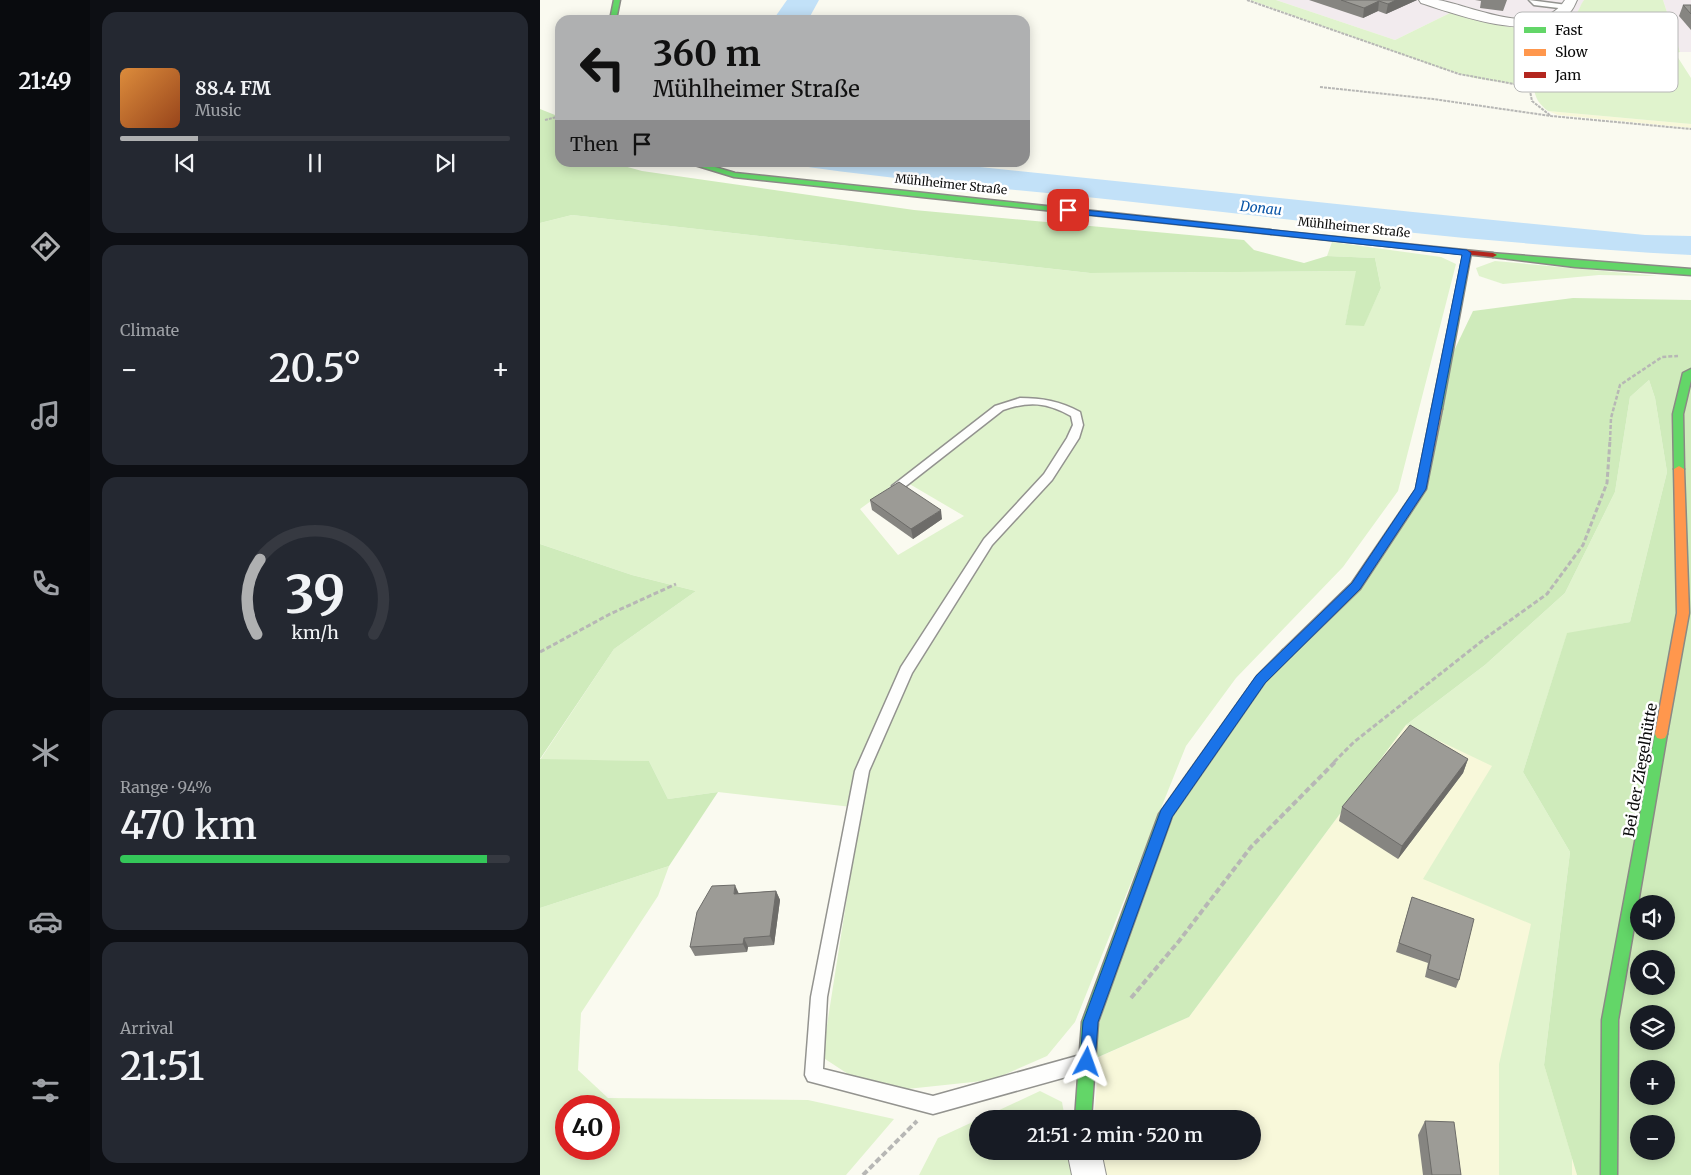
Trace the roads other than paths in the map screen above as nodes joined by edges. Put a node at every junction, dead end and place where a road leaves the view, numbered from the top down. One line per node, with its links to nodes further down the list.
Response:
1 (617, 0): 5 (street)
2 (1425, 0): 6 (street)
3 (1532, 0): 4 (lane)
4 (1569, 3)
5 (614, 15)
6 (1514, 22)
7 (706, 167): 8 (street, Mühlheimer Straße)
8 (1467, 253): 9 (street, Mühlheimer Straße); 12 (street)
9 (1691, 272)
10 (1691, 372): 16 (street, Bei der Ziegelhütte)
11 (898, 486): 12 (lane)
12 (1087, 1062): 13 (street)
13 (1084, 1110)
14 (1086, 1160): 15 (street)
15 (1089, 1175)
16 (1609, 1175)

